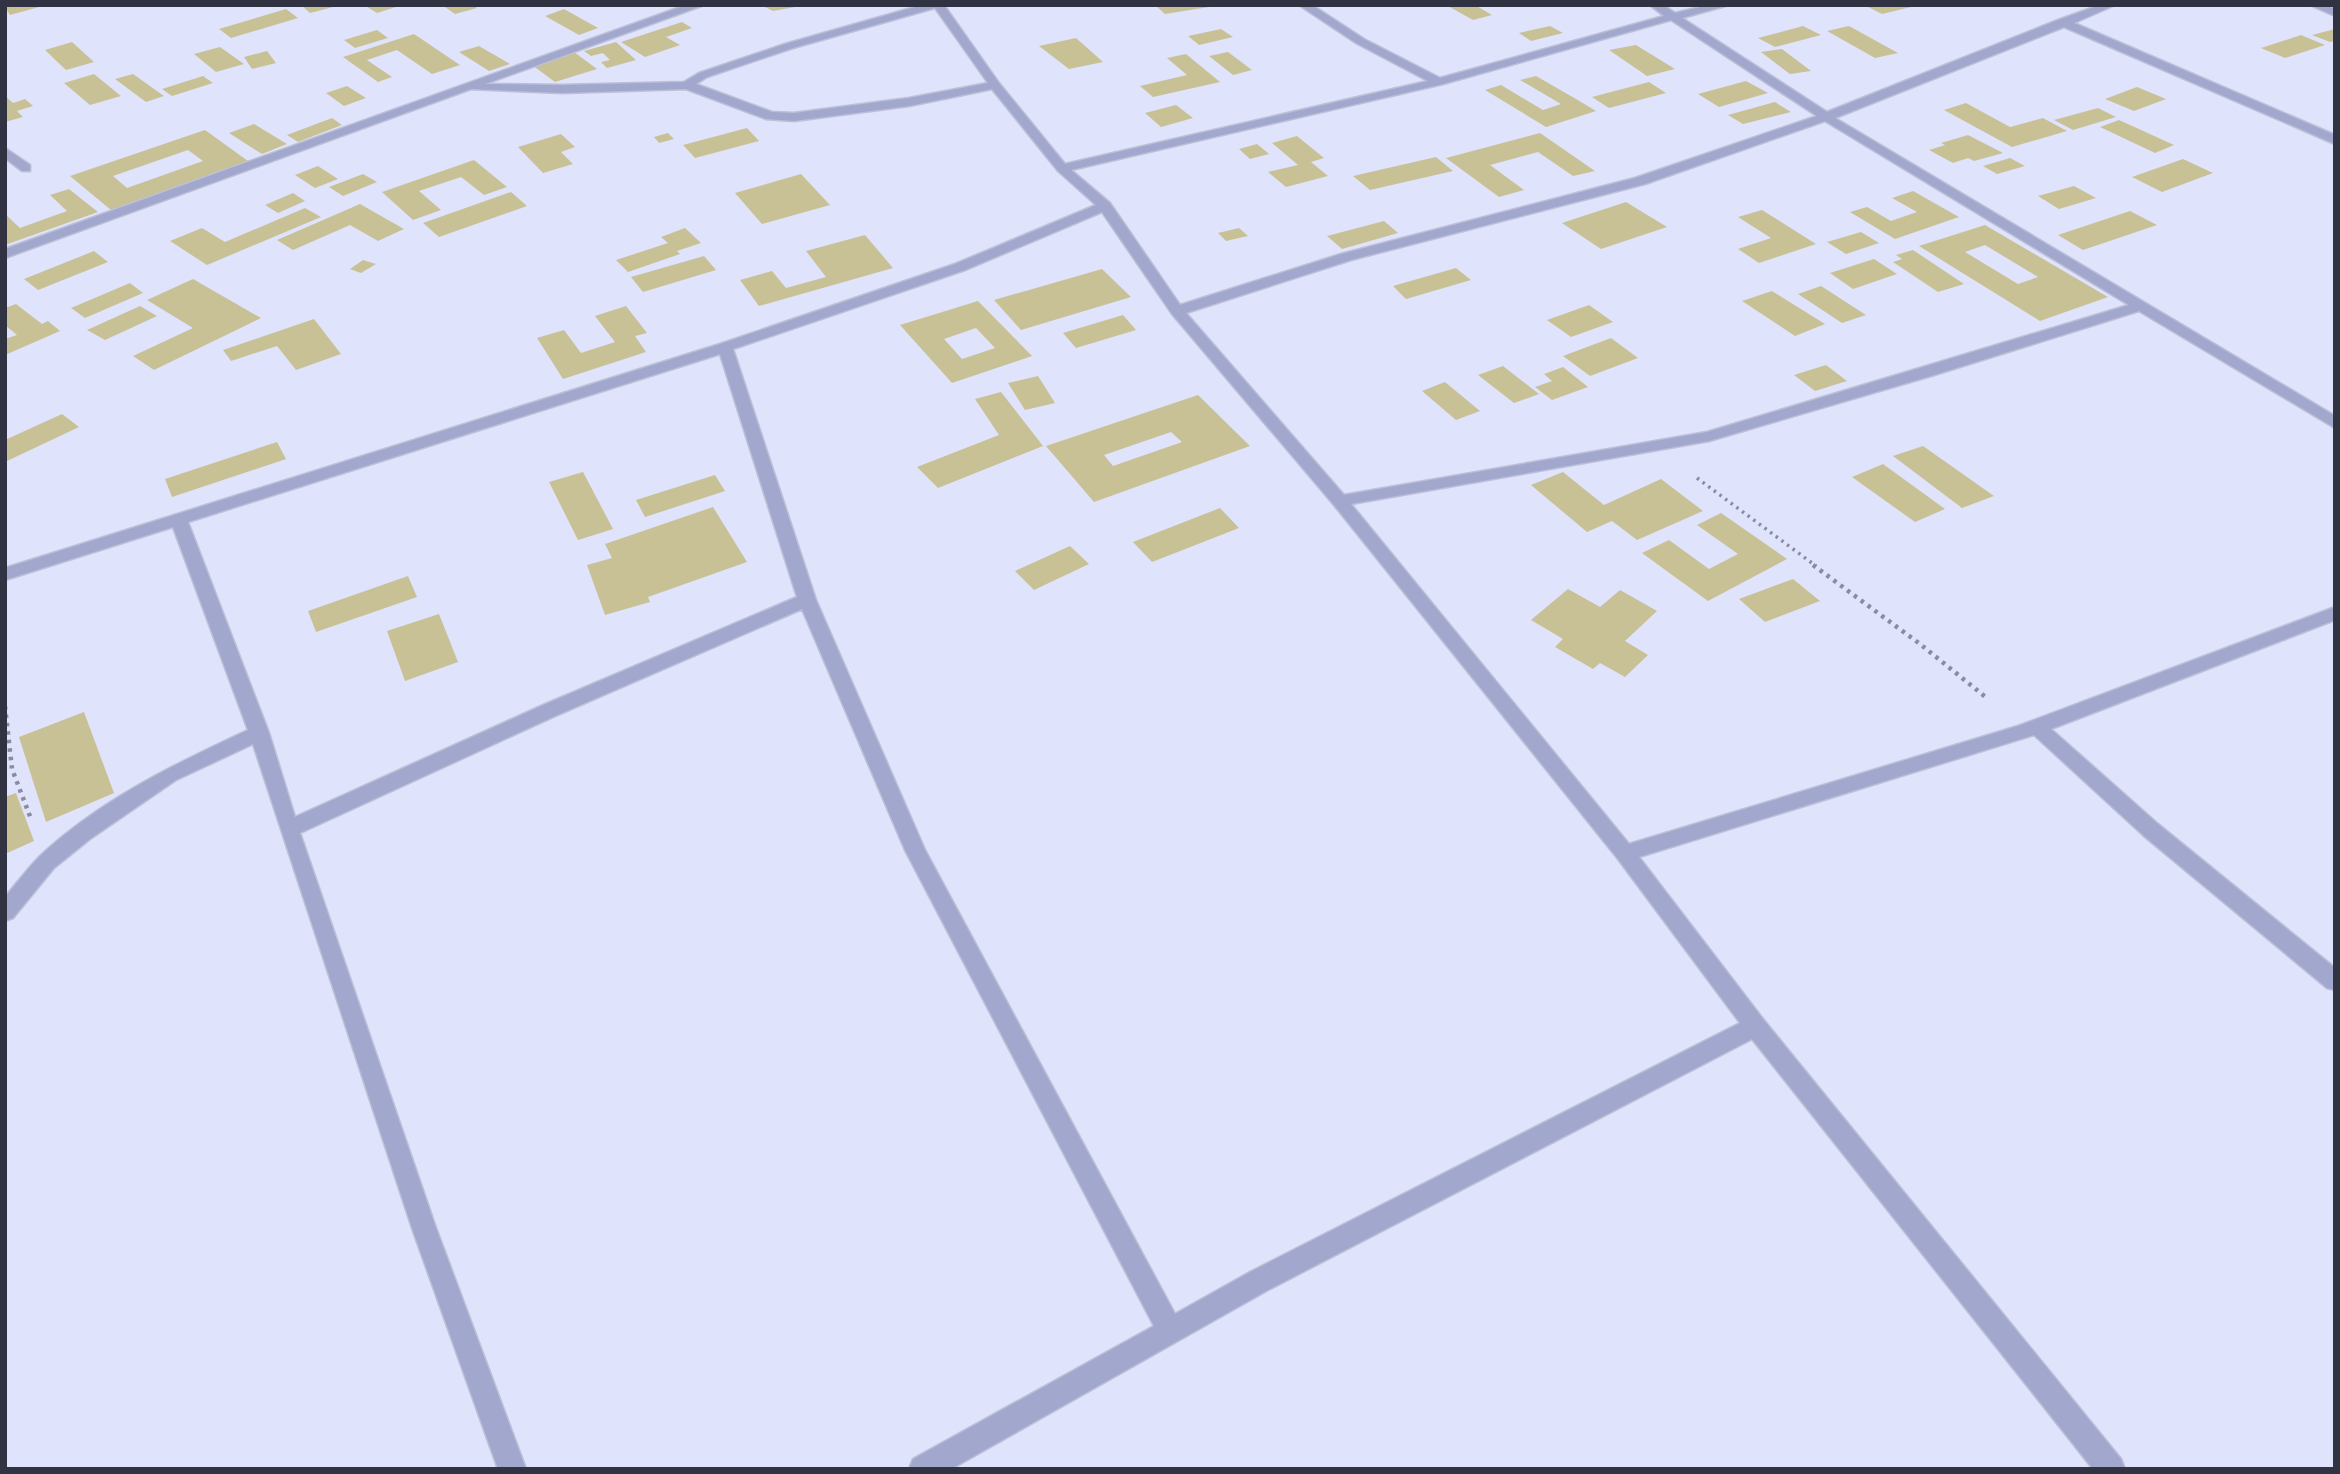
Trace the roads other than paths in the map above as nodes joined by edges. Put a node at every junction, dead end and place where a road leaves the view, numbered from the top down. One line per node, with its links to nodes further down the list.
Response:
1 (657, 5): 9 (street)
2 (699, 5): 9 (street)
3 (937, 5): 14 (street); 15 (street)
4 (1304, 5): 13 (street)
5 (1656, 5): 11 (street)
6 (1724, 5): 11 (street)
7 (2110, 5): 12 (street)
8 (2315, 5): 10 (street)
9 (669, 13): 16 (street)
10 (2335, 13)
11 (1671, 17): 13 (street); 17 (street)
12 (2062, 22): 17 (street); 18 (street)
13 (1439, 82): 21 (street)
14 (687, 85): 15 (street); 16 (street)
15 (995, 85): 21 (street)
16 (467, 87): 23 (street)
17 (1826, 117): 24 (street); 25 (street)
18 (2335, 140)
19 (5, 152): 20 (street)
20 (26, 167)
21 (1062, 168): 22 (street)
22 (1105, 206): 25 (street); 26 (street)
23 (5, 254)
24 (2142, 306): 27 (street); 28 (street)
25 (1177, 311): 28 (street)
26 (725, 347): 29 (street); 31 (street)
27 (2335, 424)
28 (1340, 501): 36 (street)
29 (179, 519): 30 (street); 34 (street)
30 (5, 574)
31 (807, 600): 35 (street); 40 (street)
32 (2335, 613): 33 (street)
33 (2031, 729): 36 (street); 38 (street)
34 (259, 733): 35 (street); 37 (street)
35 (289, 829): 41 (street)
36 (1625, 853): 39 (street)
37 (5, 912)
38 (2335, 981)
39 (1755, 1026): 40 (street); 43 (street)
40 (1171, 1332): 42 (street)
41 (512, 1469)
42 (923, 1469)
43 (2111, 1469)

